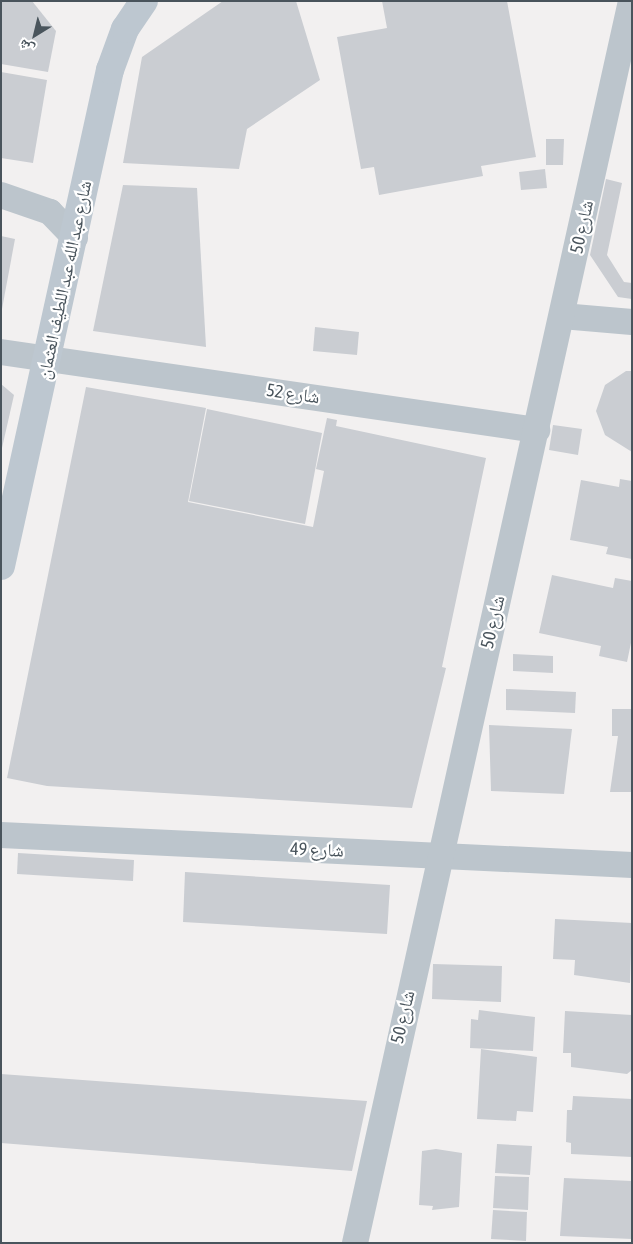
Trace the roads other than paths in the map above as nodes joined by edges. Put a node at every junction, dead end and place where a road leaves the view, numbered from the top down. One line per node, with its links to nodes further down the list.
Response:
1 (144, 1): 4 (street, شارع عبد الله عبد اللطيف العثمان)
2 (631, 1): 5 (street, شارع 50)
3 (1, 195): 4 (street)
4 (74, 238): 8 (street, شارع عبد الله عبد اللطيف العثمان)
5 (562, 316): 6 (street); 9 (street, شارع 50)
6 (632, 322)
7 (1, 352): 8 (street, شارع 52)
8 (48, 359): 9 (street, شارع 52); 10 (street, شارع عبد الله عبد اللطيف العثمان)
9 (537, 430): 12 (street, شارع 50)
10 (1, 566)
11 (1, 835): 12 (street, شارع 49)
12 (439, 855): 13 (street, شارع 49); 14 (street, شارع 50)
13 (632, 865)
14 (355, 1243)

